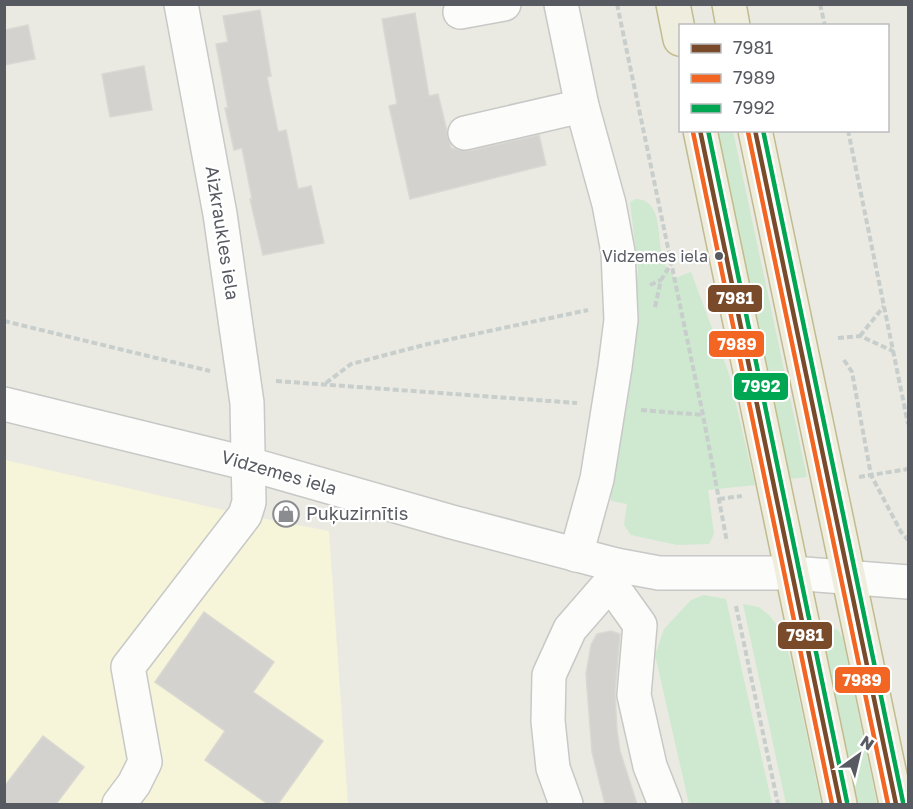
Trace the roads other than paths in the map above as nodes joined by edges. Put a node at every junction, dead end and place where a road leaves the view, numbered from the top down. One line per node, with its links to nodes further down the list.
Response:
1 (181, 4): 14 (street, Aizkraukles iela)
2 (504, 4): 6 (street)
3 (561, 4): 9 (street)
4 (674, 4): 8 (highway)
5 (729, 4): 7 (highway)
6 (460, 12)
7 (733, 24)
8 (679, 29)
9 (582, 106): 12 (street); 15 (street)
10 (700, 132): 16 (highway)
11 (755, 132): 18 (highway)
12 (465, 133)
13 (4, 404): 14 (street, Vidzemes iela)
14 (249, 464): 15 (street, Vidzemes iela); 20 (street, Aizkraukles iela)
15 (576, 555): 17 (street, Vidzemes iela)
16 (792, 573): 17 (street, Vidzemes iela); 18 (street, Vidzemes iela); 23 (highway)
17 (614, 574): 21 (street); 22 (street)
18 (850, 578): 19 (street, Vidzemes iela); 24 (highway)
19 (909, 582)
20 (119, 804)
21 (566, 804)
22 (665, 804)
23 (840, 804)
24 (896, 804)

